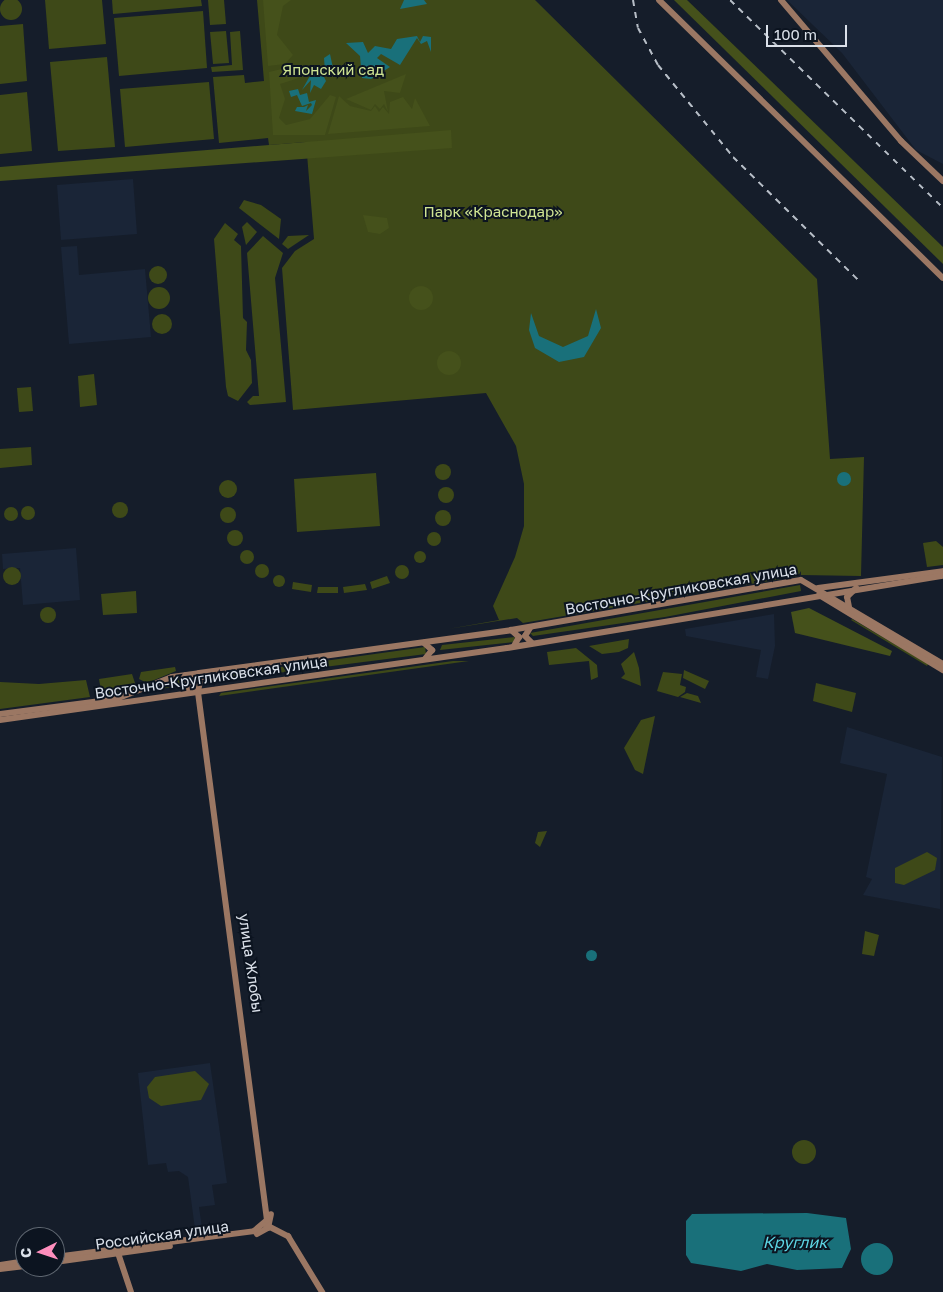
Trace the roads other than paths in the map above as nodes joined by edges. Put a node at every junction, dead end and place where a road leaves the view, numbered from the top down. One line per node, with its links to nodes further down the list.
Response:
1 (659, 0): 4 (main road)
2 (780, 0): 3 (main road)
3 (943, 181)
4 (943, 278)
5 (943, 571): 7 (main road, Восточно-Кругликовская улица)
6 (943, 576): 8 (main road, Восточно-Кругликовская улица)
7 (818, 588): 9 (main road); 12 (main road, Восточно-Кругликовская улица)
8 (856, 588): 9 (main road, Восточно-Кругликовская улица); 11 (main road)
9 (828, 594): 10 (main road, Восточно-Кругликовская улица); 11 (main road)
10 (819, 595): 16 (main road, Восточно-Кругликовская улица); 21 (main road)
11 (850, 608): 20 (main road)
12 (530, 628): 13 (main road, Восточно-Кругликовская улица); 16 (main road)
13 (511, 630): 14 (main road, Восточно-Кругликовская улица); 17 (main road)
14 (442, 640): 15 (main road, Восточно-Кругликовская улица); 18 (main road)
15 (423, 642): 19 (main road); 22 (main road, Восточно-Кругликовская улица)
16 (532, 644): 17 (main road, Восточно-Кругликовская улица)
17 (513, 647): 18 (main road, Восточно-Кругликовская улица)
18 (444, 657): 19 (main road, Восточно-Кругликовская улица)
19 (425, 659): 24 (main road, Восточно-Кругликовская улица)
20 (943, 664)
21 (943, 670)
22 (213, 671): 23 (main road, Восточно-Кругликовская улица); 25 (main road)
23 (186, 675): 26 (main road); 27 (main road, Восточно-Кругликовская улица)
24 (210, 690): 25 (main road, Восточно-Кругликовская улица); 29 (main road, улица Жлобы)
25 (198, 692): 26 (main road, Восточно-Кругликовская улица); 29 (main road, улица Жлобы)
26 (190, 693): 28 (main road, Восточно-Кругликовская улица)
27 (0, 714)
28 (0, 720)
29 (267, 1221): 30 (main road, Российская улица); 38 (main road)
30 (120, 1250): 31 (main road, Российская улица); 32 (main road, Российская улица); 37 (main road)
31 (65, 1256)
32 (65, 1260)
33 (15, 1263): 34 (main road)
34 (0, 1265)
35 (15, 1267): 36 (main road)
36 (0, 1269)
37 (132, 1292)
38 (322, 1292)

